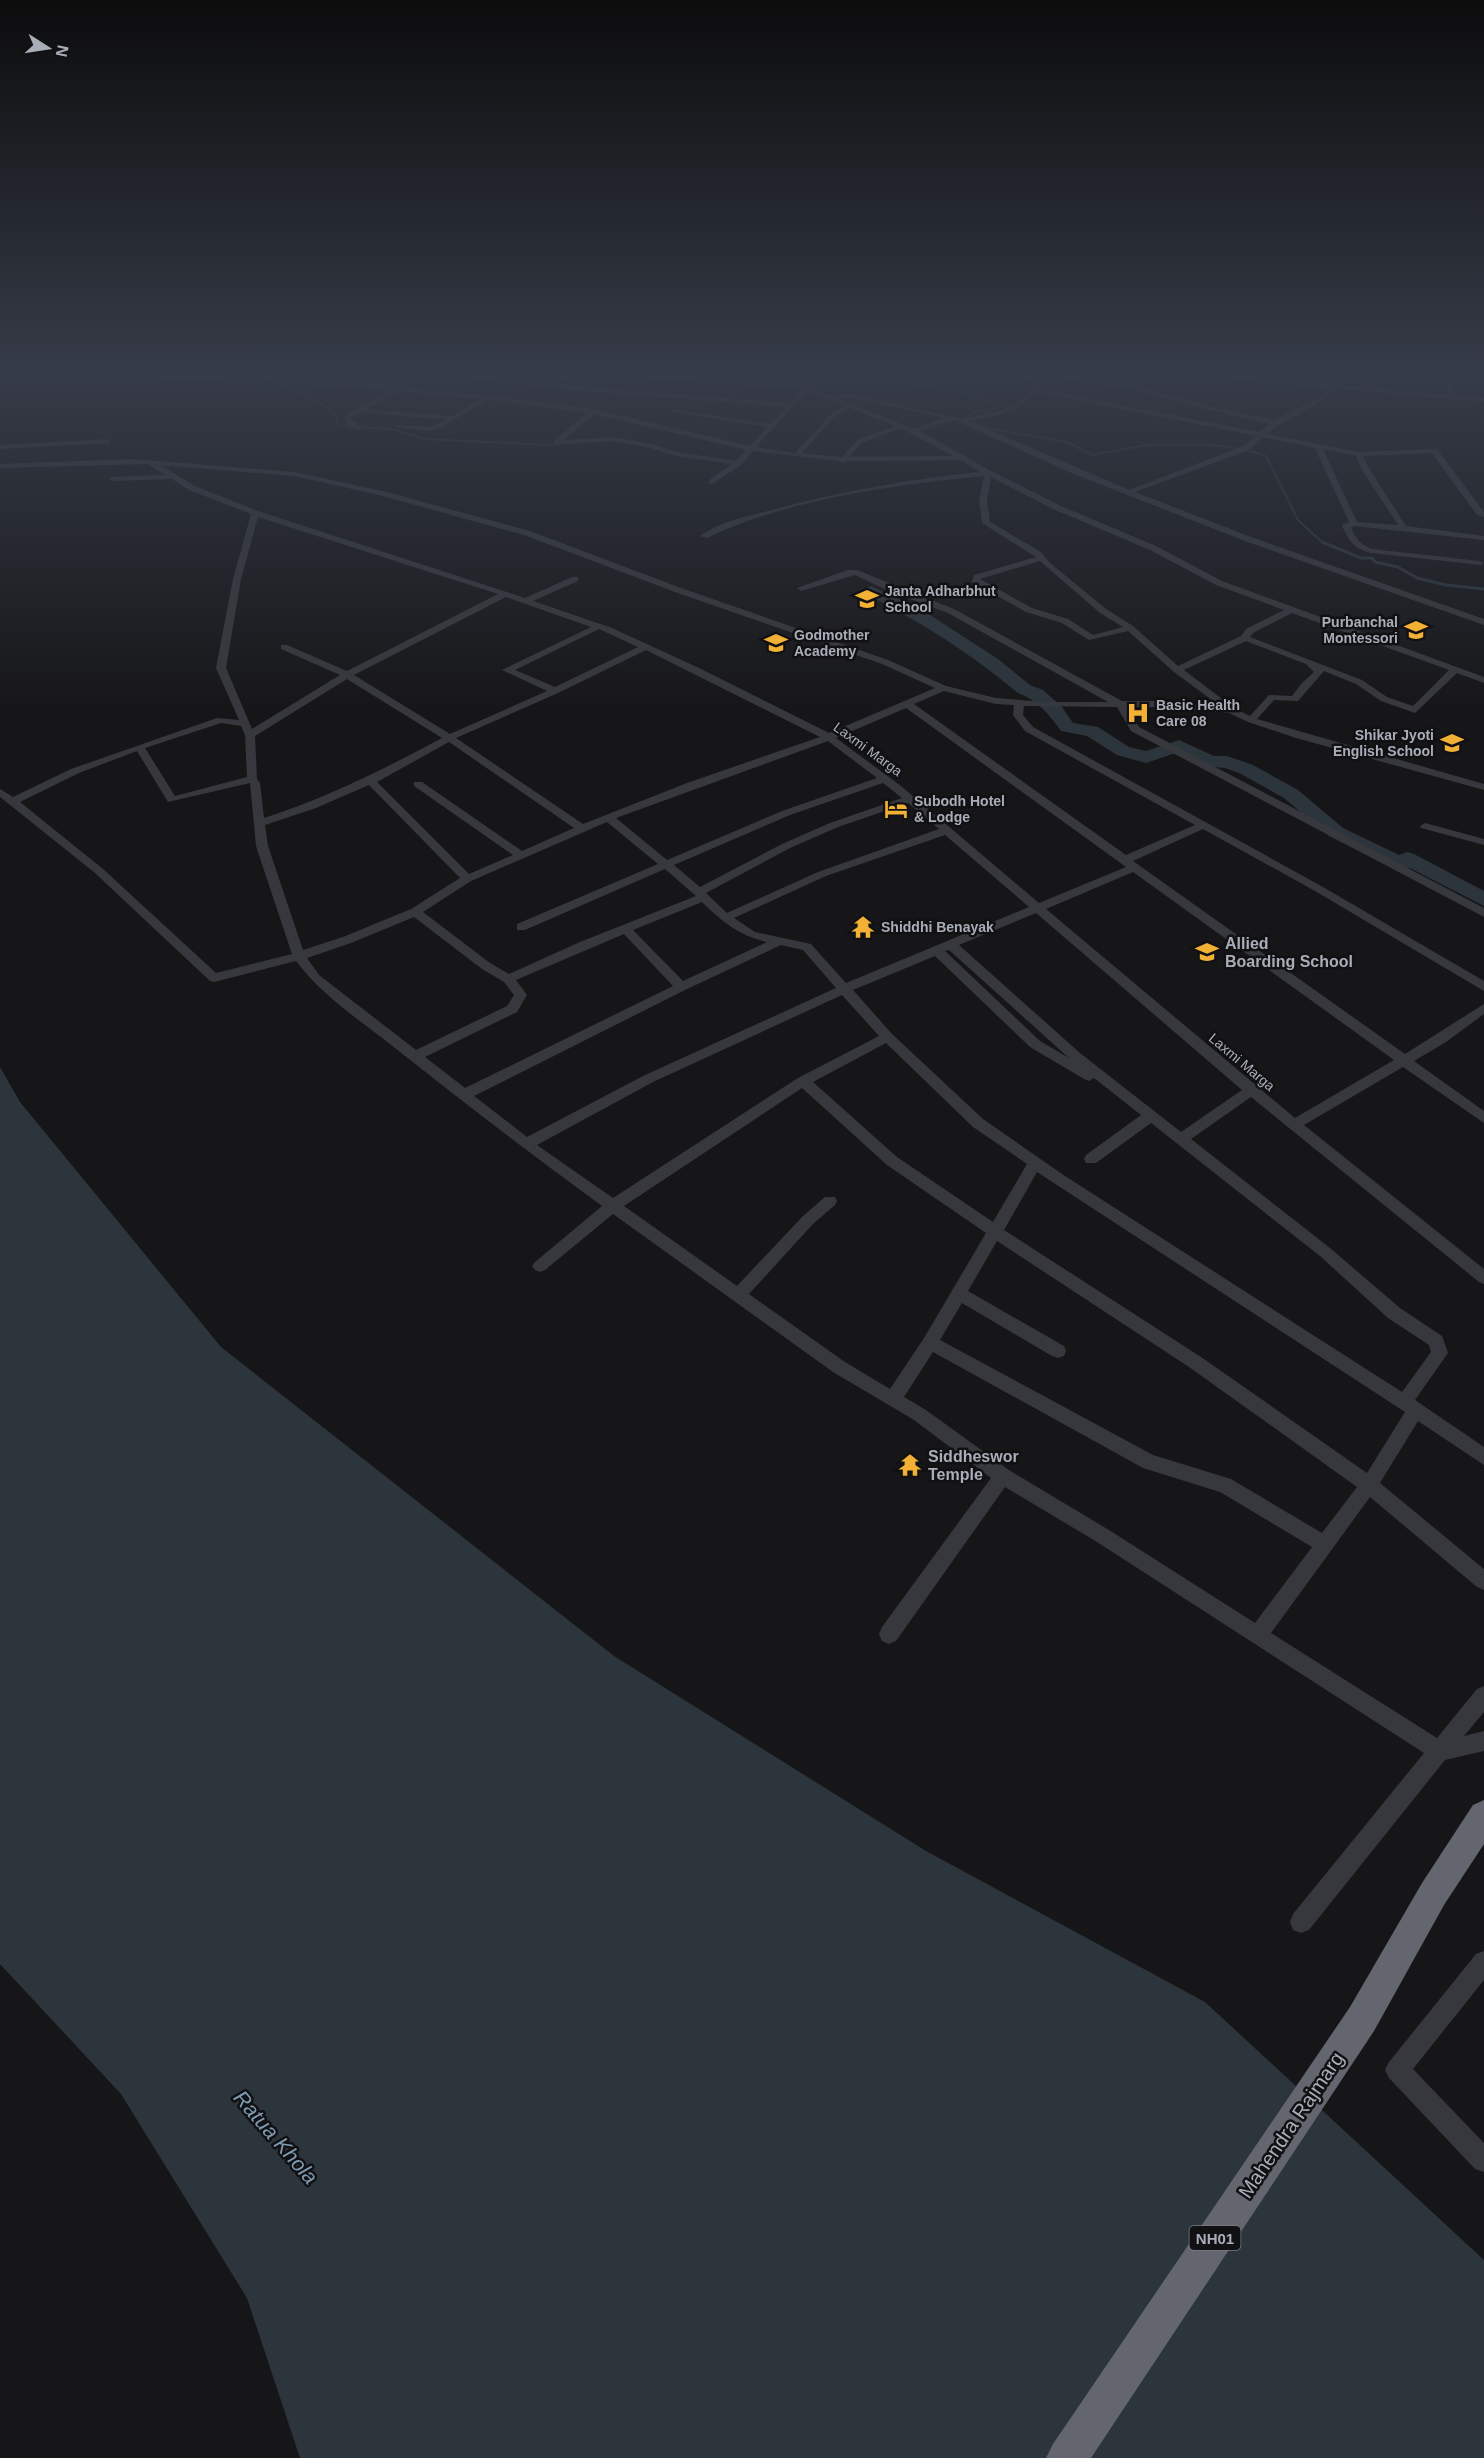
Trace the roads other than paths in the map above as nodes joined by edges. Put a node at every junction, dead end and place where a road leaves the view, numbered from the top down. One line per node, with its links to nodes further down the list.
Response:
1 (185, 484): 12 (street, Laxmi Marga)
2 (338, 484): 36 (street)
3 (902, 484): 16 (street)
4 (986, 484): 19 (street)
5 (1009, 484): 24 (street)
6 (1107, 484): 11 (street)
7 (1152, 484): 11 (street)
8 (1333, 484): 14 (street)
9 (1375, 484): 15 (street)
10 (1458, 484): 13 (street)
11 (1129, 492): 25 (street)
12 (255, 513): 22 (street, Laxmi Marga); 45 (street)
13 (1484, 515)
14 (1354, 524): 15 (street); 18 (street)
15 (1403, 527): 18 (street)
16 (704, 536)
17 (1484, 538): 18 (street)
18 (1475, 553)
19 (1042, 558): 27 (street); 27 (street)
20 (575, 579): 23 (street)
21 (801, 588): 41 (street)
22 (505, 594): 23 (street, Laxmi Marga); 34 (street)
23 (525, 601): 26 (street, Laxmi Marga)
24 (1290, 610): 28 (street); 32 (street)
25 (1484, 622)
26 (599, 626): 30 (street, Laxmi Marga); 37 (street)
27 (1130, 628): 33 (street)
28 (1245, 638): 31 (street); 33 (street)
29 (284, 647): 34 (street)
30 (645, 647): 37 (street); 47 (street, Laxmi Marga)
31 (1309, 662): 32 (street); 44 (street)
32 (1456, 669): 35 (street)
33 (1177, 670): 38 (street)
34 (347, 675): 46 (street); 48 (street)
35 (1484, 680)
36 (943, 688): 39 (street); 40 (street)
37 (555, 691): 48 (street)
38 (1211, 694): 42 (street); 43 (street)
39 (1019, 703): 41 (street); 60 (street)
40 (907, 704): 47 (street); 66 (street)
41 (1121, 705): 42 (street); 72 (street)
42 (1192, 705): 43 (street)
43 (1231, 710): 44 (street)
44 (1251, 720): 54 (street)
45 (245, 724): 46 (street); 49 (street)
46 (250, 735): 50 (street)
47 (829, 737): 51 (street, Laxmi Marga); 58 (street)
48 (449, 738): 52 (street); 62 (street)
49 (139, 747): 50 (street); 57 (street)
50 (252, 779): 59 (street)
51 (885, 779): 56 (street, Laxmi Marga); 67 (street)
52 (370, 781): 59 (street); 68 (street)
53 (418, 784): 65 (street)
54 (1484, 787)
55 (0, 792): 57 (street)
56 (909, 799): 63 (street, Laxmi Marga); 69 (street)
57 (12, 802): 79 (street)
58 (608, 817): 62 (street); 67 (street)
59 (259, 823): 79 (street)
60 (1204, 825): 66 (street); 82 (street)
61 (1425, 826): 64 (street)
62 (582, 828): 65 (street)
63 (945, 831): 70 (street, Laxmi Marga); 73 (street)
64 (1484, 842)
65 (521, 855): 68 (street)
66 (1130, 863): 70 (street); 87 (street)
67 (664, 865): 69 (street); 74 (street)
68 (467, 879): 71 (street)
69 (701, 895): 73 (street); 75 (street)
70 (1038, 908): 77 (street); 90 (street, Laxmi Marga)
71 (415, 912): 79 (street); 80 (street)
72 (1484, 913)
73 (725, 918): 76 (street)
74 (521, 927)
75 (625, 928): 80 (street); 81 (street)
76 (780, 941): 81 (street); 83 (street)
77 (951, 945): 78 (street); 89 (street)
78 (937, 951): 83 (street); 89 (street)
79 (299, 956): 86 (street)
80 (508, 980): 86 (street)
81 (681, 987): 91 (street)
82 (1484, 987)
83 (844, 989): 85 (street); 96 (street)
84 (1484, 1008): 87 (street)
85 (887, 1037): 88 (street); 98 (street)
86 (414, 1057): 91 (street)
87 (1405, 1061): 93 (street); 94 (street)
88 (803, 1080): 100 (street); 101 (street)
89 (1112, 1084): 92 (street)
90 (1251, 1090): 94 (street, Laxmi Marga); 95 (street)
91 (463, 1095): 96 (street)
92 (1150, 1116): 95 (street); 97 (street)
93 (1484, 1118)
94 (1294, 1125): 103 (street, Laxmi Marga)
95 (1182, 1138): 109 (street)
96 (526, 1144): 100 (street)
97 (1091, 1159)
98 (1035, 1163): 101 (street); 109 (street)
99 (830, 1200): 105 (street)
100 (613, 1206): 102 (street); 105 (street)
101 (996, 1232): 104 (street); 112 (street)
102 (540, 1266)
103 (1484, 1278)
104 (960, 1294): 106 (street); 107 (street)
105 (738, 1295): 108 (street)
106 (930, 1343): 108 (street); 113 (street)
107 (1058, 1351)
108 (893, 1399): 111 (street)
109 (1410, 1406): 110 (street); 112 (street)
110 (1484, 1457)
111 (1002, 1476): 115 (street); 116 (street)
112 (1369, 1485): 113 (street); 114 (street)
113 (1324, 1544): 116 (street)
114 (1484, 1581)
115 (889, 1634)
116 (1258, 1635): 119 (street)
117 (1484, 1696): 119 (street)
118 (1484, 1740): 119 (street)
119 (1439, 1751): 121 (street)
120 (1484, 1816): 124 (highway, Mahendra Rajmarg / NH01)
121 (1301, 1922)
122 (1484, 1962): 123 (street)
123 (1484, 2160)
124 (1067, 2458)

